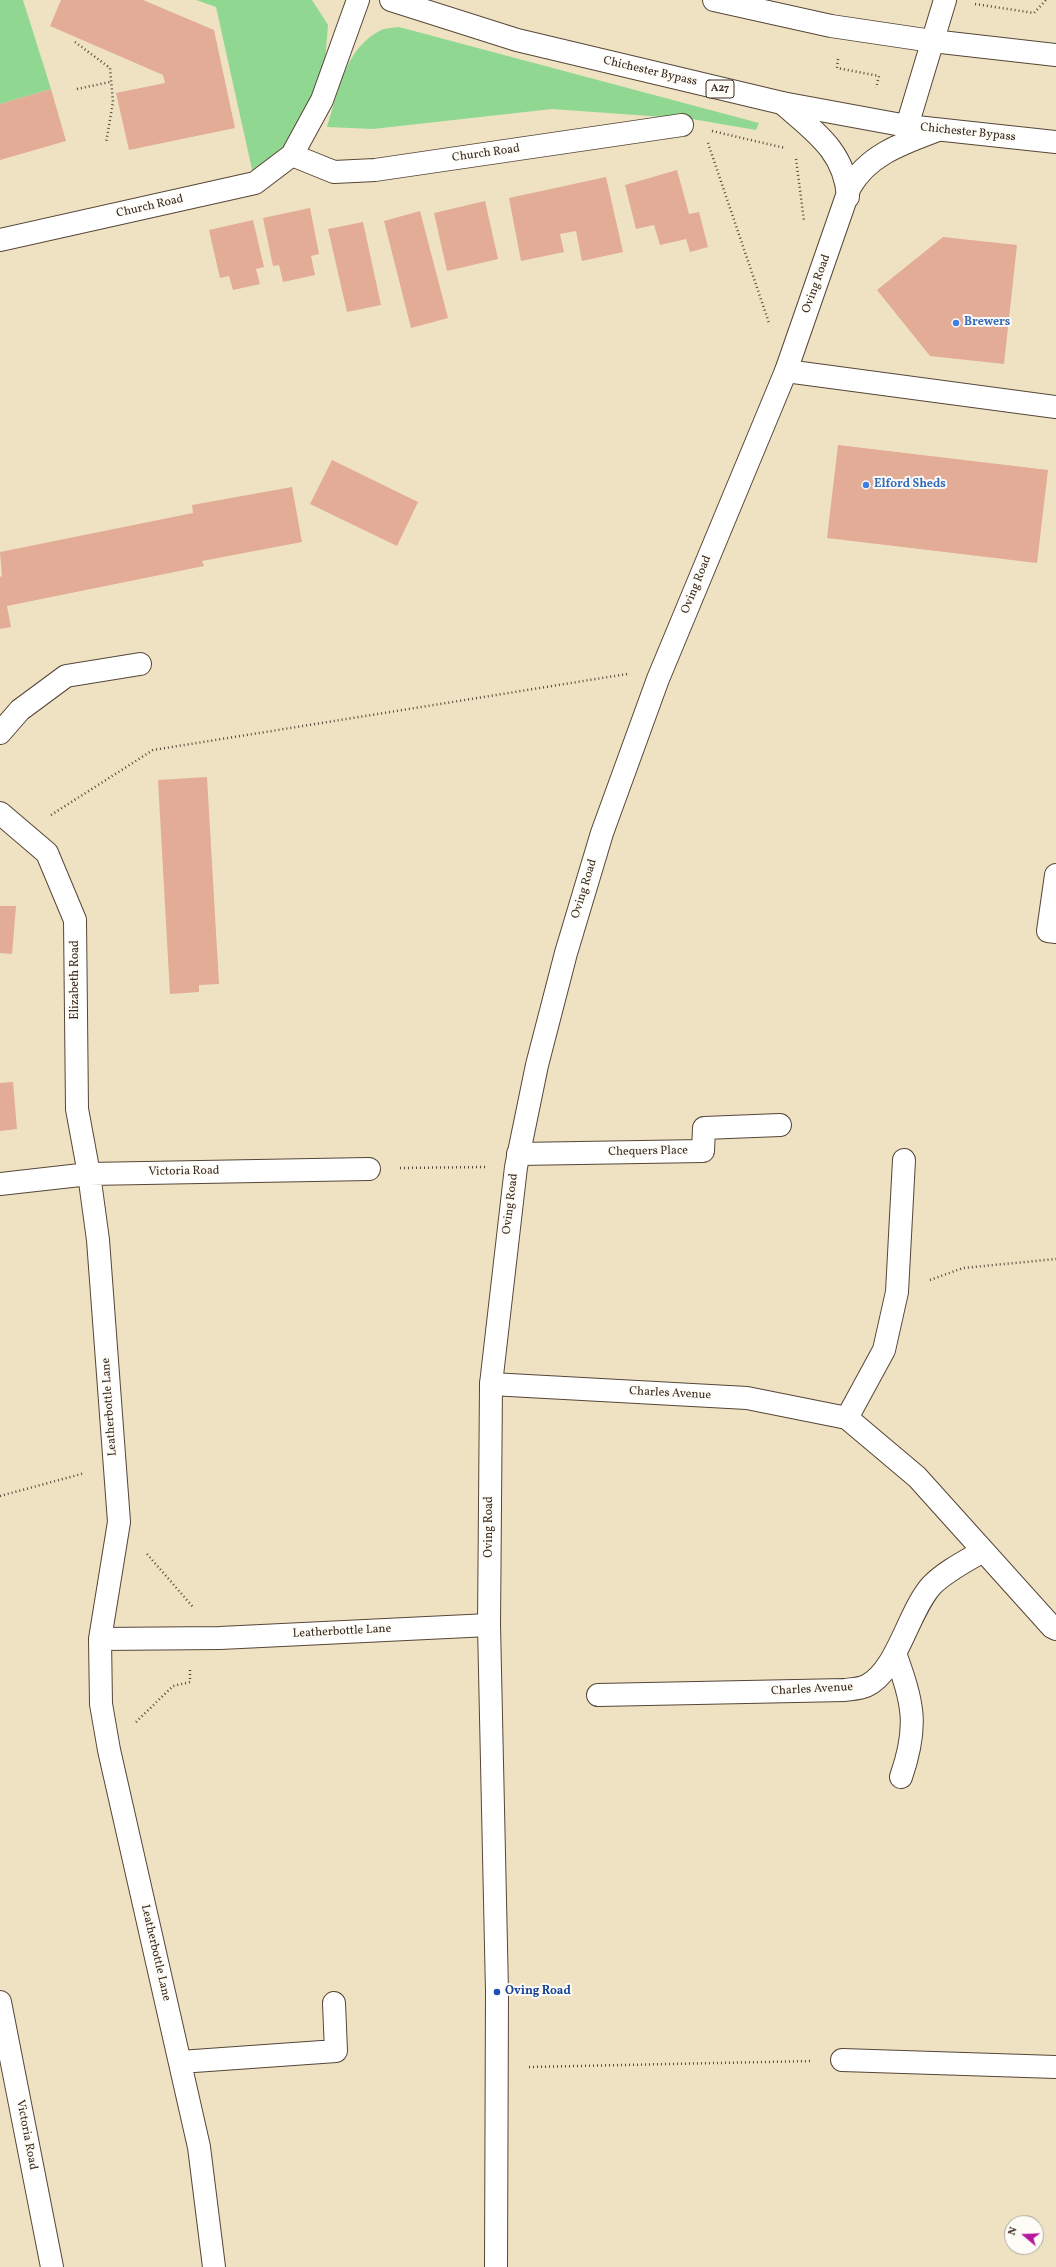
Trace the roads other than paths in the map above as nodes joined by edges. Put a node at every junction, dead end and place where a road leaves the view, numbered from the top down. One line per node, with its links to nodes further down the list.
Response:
1 (358, 0): 12 (main road, Church Road)
2 (391, 0): 7 (main road, Chichester Bypass / A27)
3 (714, 0): 5 (main road)
4 (945, 0): 5 (main road)
5 (932, 41): 6 (main road); 9 (main road)
6 (1056, 55)
7 (782, 103): 9 (main road, Chichester Bypass / A27); 13 (main road, Oving Road)
8 (682, 125): 12 (main road, Church Road)
9 (907, 126): 10 (main road, Chichester Bypass / A27)
10 (938, 130): 11 (main road, Chichester Bypass / A27); 13 (main road, Oving Road)
11 (1056, 142)
12 (292, 155): 14 (main road, Church Road)
13 (848, 197): 15 (main road, Oving Road)
14 (0, 240)
15 (786, 371): 16 (main road); 23 (main road, Oving Road)
16 (1056, 407)
17 (140, 664): 18 (main road)
18 (0, 733)
19 (0, 813): 26 (main road, Elizabeth Road)
20 (1056, 875): 21 (main road)
21 (1056, 932)
22 (780, 1125): 23 (main road, Chequers Place)
23 (517, 1160): 28 (main road, Oving Road)
24 (904, 1160): 29 (main road)
25 (369, 1169): 26 (main road, Victoria Road)
26 (89, 1174): 27 (main road, Victoria Road); 33 (main road, Leatherbottle Lane)
27 (0, 1184)
28 (491, 1384): 29 (main road, Charles Avenue); 31 (main road, Oving Road)
29 (847, 1418): 30 (main road, Charles Avenue)
30 (983, 1551): 32 (main road, Charles Avenue); 34 (main road, Charles Avenue)
31 (489, 1625): 33 (main road, Leatherbottle Lane); 44 (main road, Oving Road)
32 (1056, 1629)
33 (100, 1639): 40 (main road, Leatherbottle Lane)
34 (895, 1653): 35 (main road, Charles Avenue); 36 (main road)
35 (598, 1695)
36 (901, 1777)
37 (0, 2002): 42 (main road, Victoria Road)
38 (334, 2003): 40 (main road)
39 (842, 2060): 41 (main road)
40 (180, 2062): 43 (main road, Leatherbottle Lane)
41 (1056, 2067)
42 (52, 2267)
43 (214, 2267)
44 (496, 2267)

